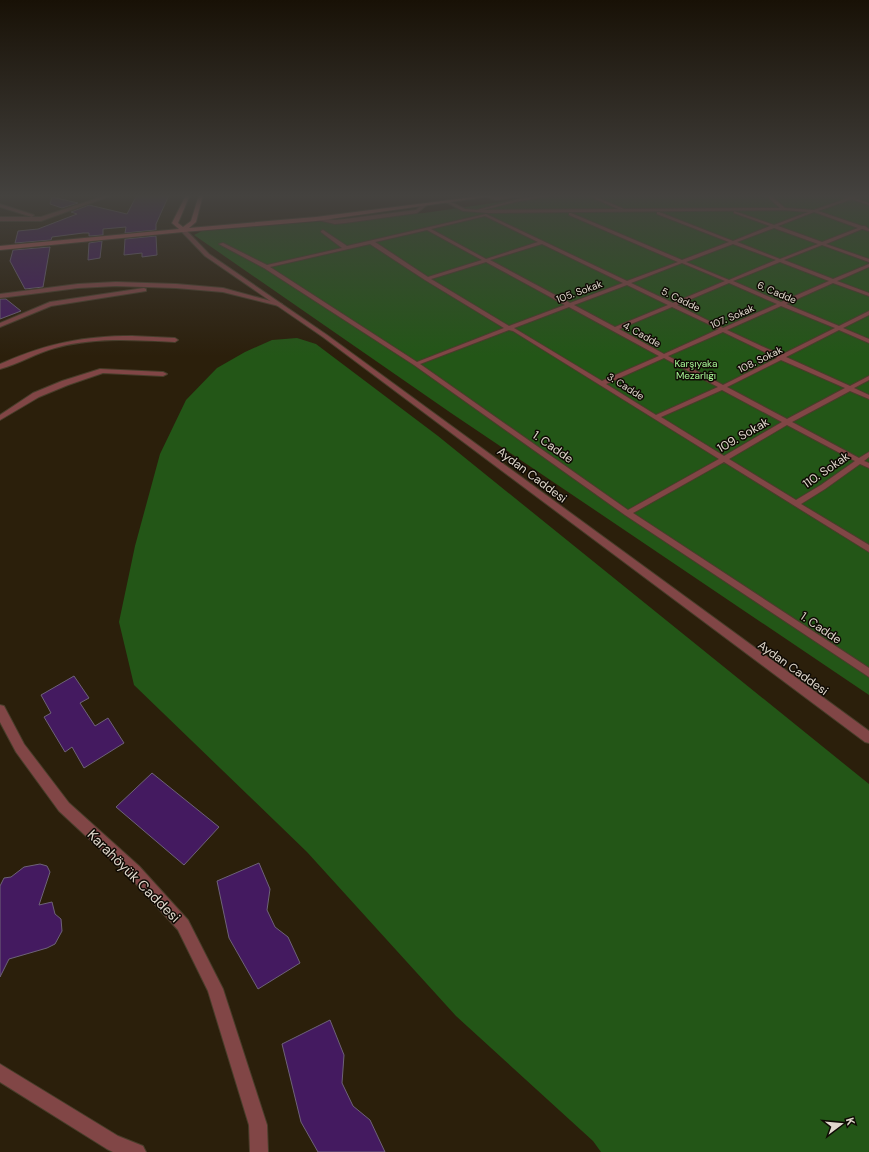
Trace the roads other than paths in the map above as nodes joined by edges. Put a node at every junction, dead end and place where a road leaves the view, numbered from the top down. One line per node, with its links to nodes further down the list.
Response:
1 (201, 249): 26 (street, Aydan Caddesi)
2 (230, 249): 18 (lane, 1. Cadde)
3 (343, 249): 18 (lane)
4 (381, 249): 19 (lane, 3. Cadde)
5 (464, 249): 13 (lane, 4. Cadde)
6 (523, 249): 13 (lane)
7 (557, 249): 22 (lane, 5. Cadde)
8 (652, 249): 16 (lane, 6. Cadde)
9 (717, 249): 16 (lane, 105. Sokak)
10 (747, 249): 14 (lane)
11 (808, 249): 14 (lane)
12 (834, 249): 15 (lane)
13 (486, 261): 19 (lane); 28 (lane, 4. Cadde)
14 (778, 261): 20 (lane); 21 (lane)
15 (869, 261)
16 (683, 262): 21 (lane, 6. Cadde); 22 (lane, 105. Sokak)
17 (869, 265): 20 (lane, 107. Sokak)
18 (266, 267): 40 (lane, 1. Cadde)
19 (427, 279): 32 (lane, 3. Cadde)
20 (832, 281): 24 (lane); 27 (lane, 107. Sokak)
21 (729, 282): 27 (lane, 6. Cadde); 29 (lane)
22 (628, 283): 28 (lane, 105. Sokak); 29 (lane, 5. Cadde)
23 (176, 286): 25 (street); 26 (street); 31 (street)
24 (869, 295)
25 (0, 296)
26 (279, 304): 60 (street, Aydan Caddesi)
27 (782, 304): 33 (lane, 6. Cadde); 35 (lane, 107. Sokak)
28 (569, 305): 32 (lane, 105. Sokak); 34 (lane, 4. Cadde)
29 (673, 305): 34 (lane); 35 (lane, 5. Cadde)
30 (869, 313): 33 (lane, 108. Sokak)
31 (0, 325)
32 (508, 328): 40 (lane, 105. Sokak); 44 (lane, 3. Cadde)
33 (839, 328): 37 (lane, 6. Cadde); 39 (lane, 108. Sokak)
34 (615, 329): 38 (lane, 4. Cadde)
35 (724, 330): 38 (lane, 107. Sokak); 39 (lane, 5. Cadde)
36 (175, 340): 41 (street)
37 (869, 341)
38 (663, 355): 44 (lane, 107. Sokak); 45 (lane, 4. Cadde)
39 (782, 358): 45 (lane, 108. Sokak); 46 (lane, 5. Cadde)
40 (416, 364): 56 (lane, 1. Cadde)
41 (0, 367)
42 (163, 374): 49 (street)
43 (869, 378): 46 (lane, 109. Sokak)
44 (602, 383): 48 (lane, 3. Cadde)
45 (721, 388): 48 (lane, 108. Sokak); 50 (lane, 4. Cadde)
46 (849, 388): 47 (lane, 5. Cadde); 50 (lane, 109. Sokak)
47 (869, 397)
48 (656, 417): 52 (lane, 3. Cadde)
49 (0, 418)
50 (785, 423): 52 (lane, 109. Sokak); 53 (lane, 4. Cadde)
51 (869, 454): 53 (lane, 110. Sokak)
52 (724, 459): 55 (lane, 3. Cadde); 56 (lane, 109. Sokak)
53 (858, 460): 54 (lane, 4. Cadde); 55 (lane, 110. Sokak)
54 (869, 466)
55 (796, 504): 57 (lane, 3. Cadde)
56 (628, 513): 58 (lane, 1. Cadde)
57 (869, 549)
58 (869, 673)
59 (0, 710): 63 (street, Karahöyük Caddesi)
60 (869, 738)
61 (0, 1072): 62 (street)
62 (137, 1152)
63 (259, 1152)

